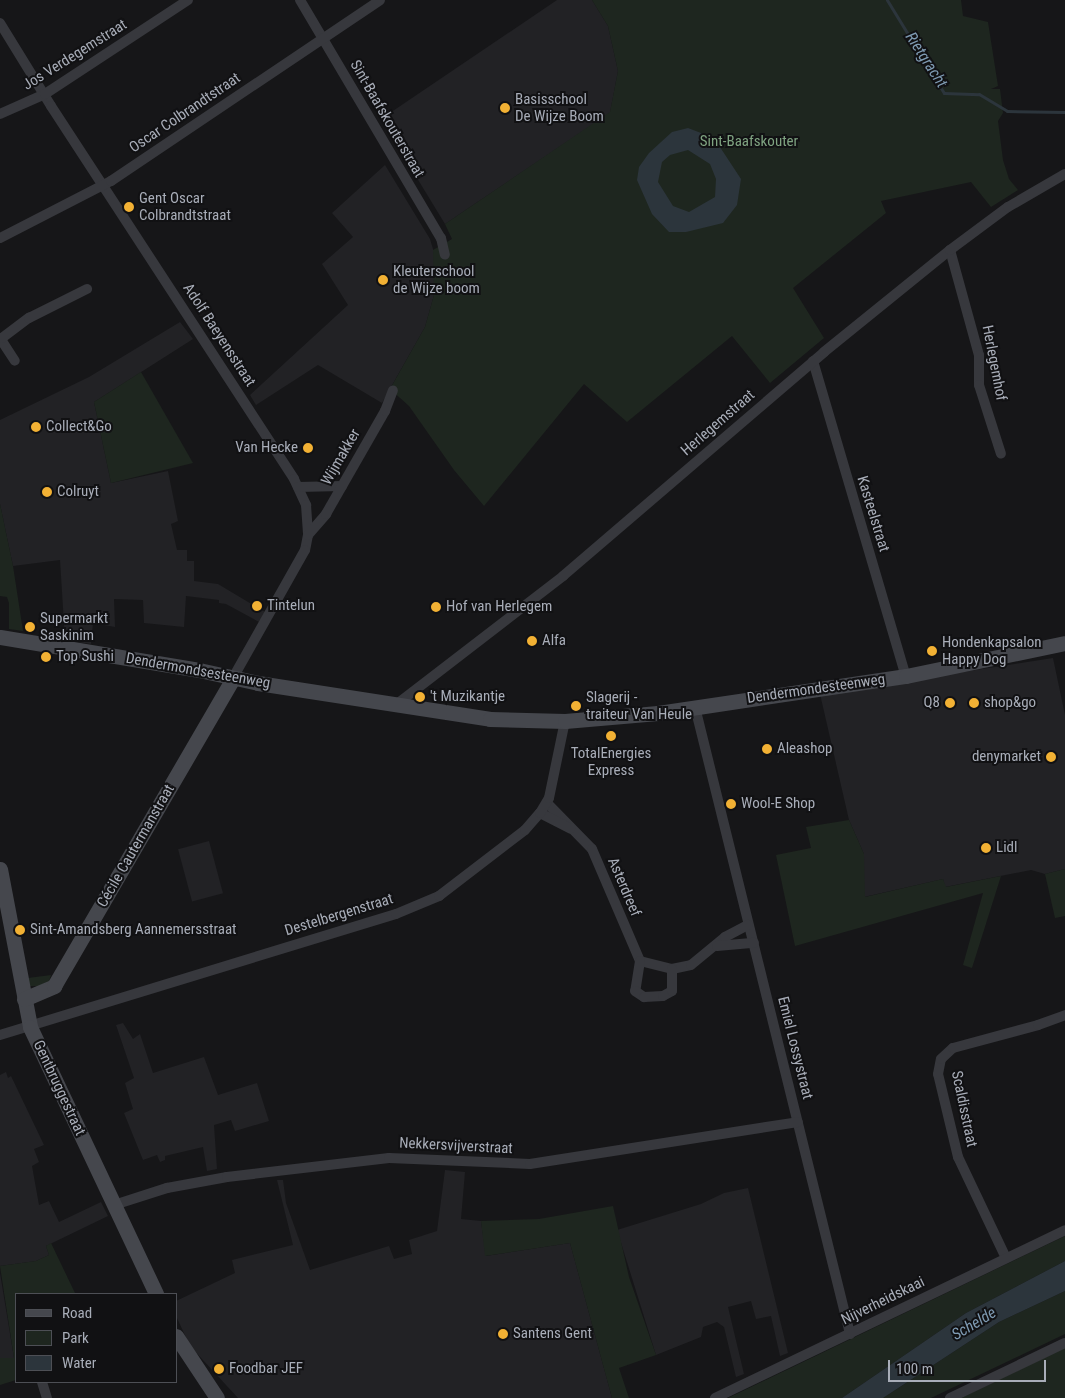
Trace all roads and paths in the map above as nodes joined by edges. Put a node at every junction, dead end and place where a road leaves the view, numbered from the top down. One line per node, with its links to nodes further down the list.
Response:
1 (188, 0): 6 (street, Jos Verdegemstraat)
2 (300, 0): 5 (street, Sint-Baafskouterstraat)
3 (380, 0): 5 (street, Oscar Colbrandtstraat)
4 (0, 23): 6 (street, Adolf Baeyensstraat)
5 (323, 39): 9 (street, Oscar Colbrandtstraat); 12 (street, Sint-Baafskouterstraat)
6 (45, 94): 7 (street, Jos Verdegemstraat); 9 (street, Adolf Baeyensstraat)
7 (0, 114)
8 (1065, 174): 11 (street, Herlegemstraat)
9 (104, 186): 10 (street, Oscar Colbrandtstraat); 20 (street, Adolf Baeyensstraat)
10 (0, 238)
11 (950, 250): 16 (street, Herlegemstraat); 18 (street, Herlegemhof)
12 (445, 255)
13 (87, 289): 14 (street)
14 (1, 338): 15 (street)
15 (15, 361)
16 (813, 361): 24 (street, Kasteelstraat); 26 (street, Herlegemstraat)
17 (393, 390): 19 (street, Wijmakker)
18 (1001, 454)
19 (342, 486): 20 (street); 21 (street, Wijmakker)
20 (298, 488): 21 (street, Adolf Baeyensstraat)
21 (308, 534): 25 (street, Adolf Baeyensstraat)
22 (0, 637): 25 (main road, Dendermondsesteenweg)
23 (1065, 643): 24 (main road, Dendermondesteenweg)
24 (906, 676): 27 (main road, Dendermondesteenweg)
25 (233, 678): 26 (main road, Dendermondsesteenweg); 38 (main road, Cécile Cautermanstraat)
26 (397, 704): 28 (main road, Dendermondsesteenweg)
27 (695, 707): 28 (main road, Dendermondesteenweg); 33 (street, Emiel Lossystraat)
28 (565, 721): 29 (street, Destelbergenstraat)
29 (547, 803): 30 (street, Destelbergenstraat); 31 (street, Asterdreef)
30 (540, 813): 31 (street, Asterdreef); 40 (street, Destelbergenstraat)
31 (573, 830): 36 (street, Asterdreef)
32 (0, 869): 38 (main road, Gentbruggestraat)
33 (748, 925): 34 (street, Emiel Lossystraat); 35 (street)
34 (754, 942): 35 (street); 42 (street, Emiel Lossystraat)
35 (717, 946): 37 (street)
36 (640, 961): 37 (street); 37 (street)
37 (672, 969)
38 (24, 998): 40 (main road, Gentbruggestraat)
39 (1065, 1015): 45 (street, Scaldisstraat)
40 (30, 1027): 41 (street, Destelbergenstraat); 43 (main road, Gentbruggestraat)
41 (0, 1035)
42 (798, 1122): 43 (street, Nekkersvijverstraat); 47 (street, Emiel Lossystraat)
43 (114, 1205): 46 (main road, Gentbruggestraat)
44 (1065, 1230): 45 (street, Nijverheidskaai)
45 (1006, 1258): 47 (street, Nijverheidskaai)
46 (156, 1293)
47 (850, 1334): 53 (street, Nijverheidskaai)
48 (178, 1340): 52 (main road)
49 (1065, 1343): 54 (street)
50 (42, 1383): 51 (street)
51 (47, 1398)
52 (217, 1398)
53 (714, 1398)
54 (950, 1398)

